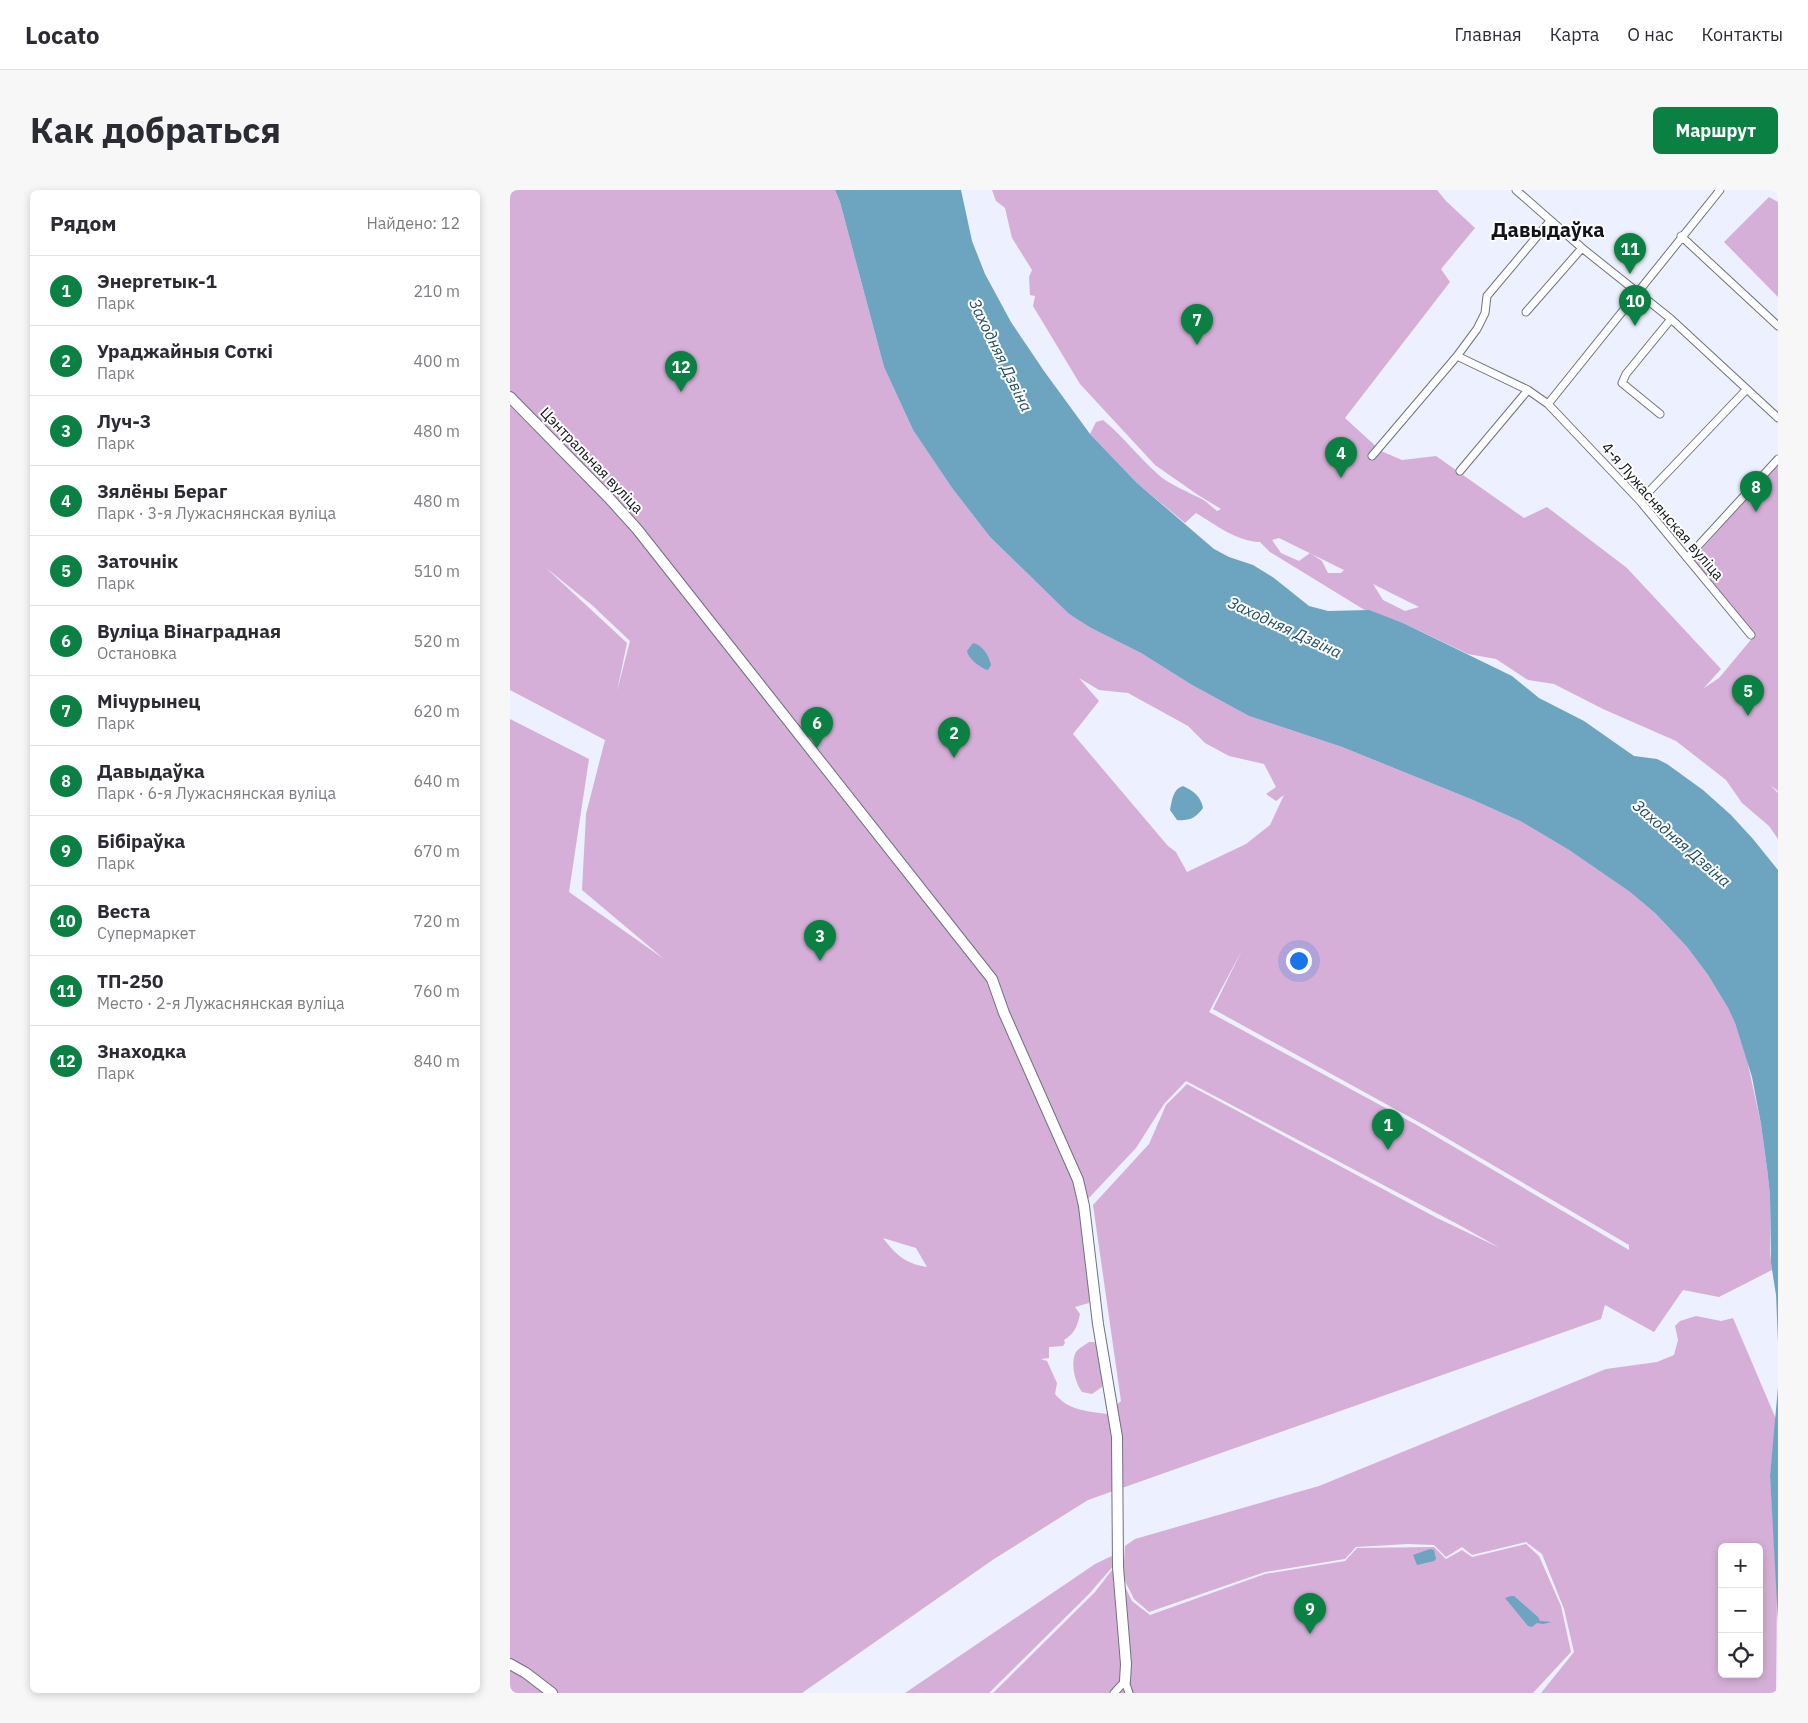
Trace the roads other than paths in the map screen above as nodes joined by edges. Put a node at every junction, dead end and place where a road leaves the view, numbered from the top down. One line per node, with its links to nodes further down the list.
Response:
1 (1516, 190): 3 (street)
2 (1720, 190): 4 (street)
3 (1550, 221): 5 (street); 10 (street)
4 (1681, 236): 6 (street); 9 (street)
5 (1582, 248): 6 (street); 7 (street)
6 (1637, 292): 8 (street); 14 (street)
7 (1526, 312)
8 (1671, 319): 12 (street); 15 (street)
9 (1778, 326)
10 (1457, 356): 11 (street, 4-я Лужаснянская вуліца); 17 (street)
11 (1528, 390): 14 (street, 4-я Лужаснянская вуліца); 19 (street)
12 (1746, 390): 16 (street); 20 (street)
13 (510, 398): 24 (street, Цэнтральная вуліца)
14 (1548, 404): 20 (street, 4-я Лужаснянская вуліца)
15 (1660, 414)
16 (1778, 418)
17 (1372, 456)
18 (1778, 459): 21 (street)
19 (1460, 471)
20 (1640, 501): 21 (street, 4-я Лужаснянская вуліца)
21 (1687, 558): 22 (street, 4-я Лужаснянская вуліца)
22 (1751, 635)
23 (510, 1664): 25 (street)
24 (1125, 1681): 26 (street); 27 (street)
25 (552, 1693)
26 (1114, 1693)
27 (1129, 1693)

